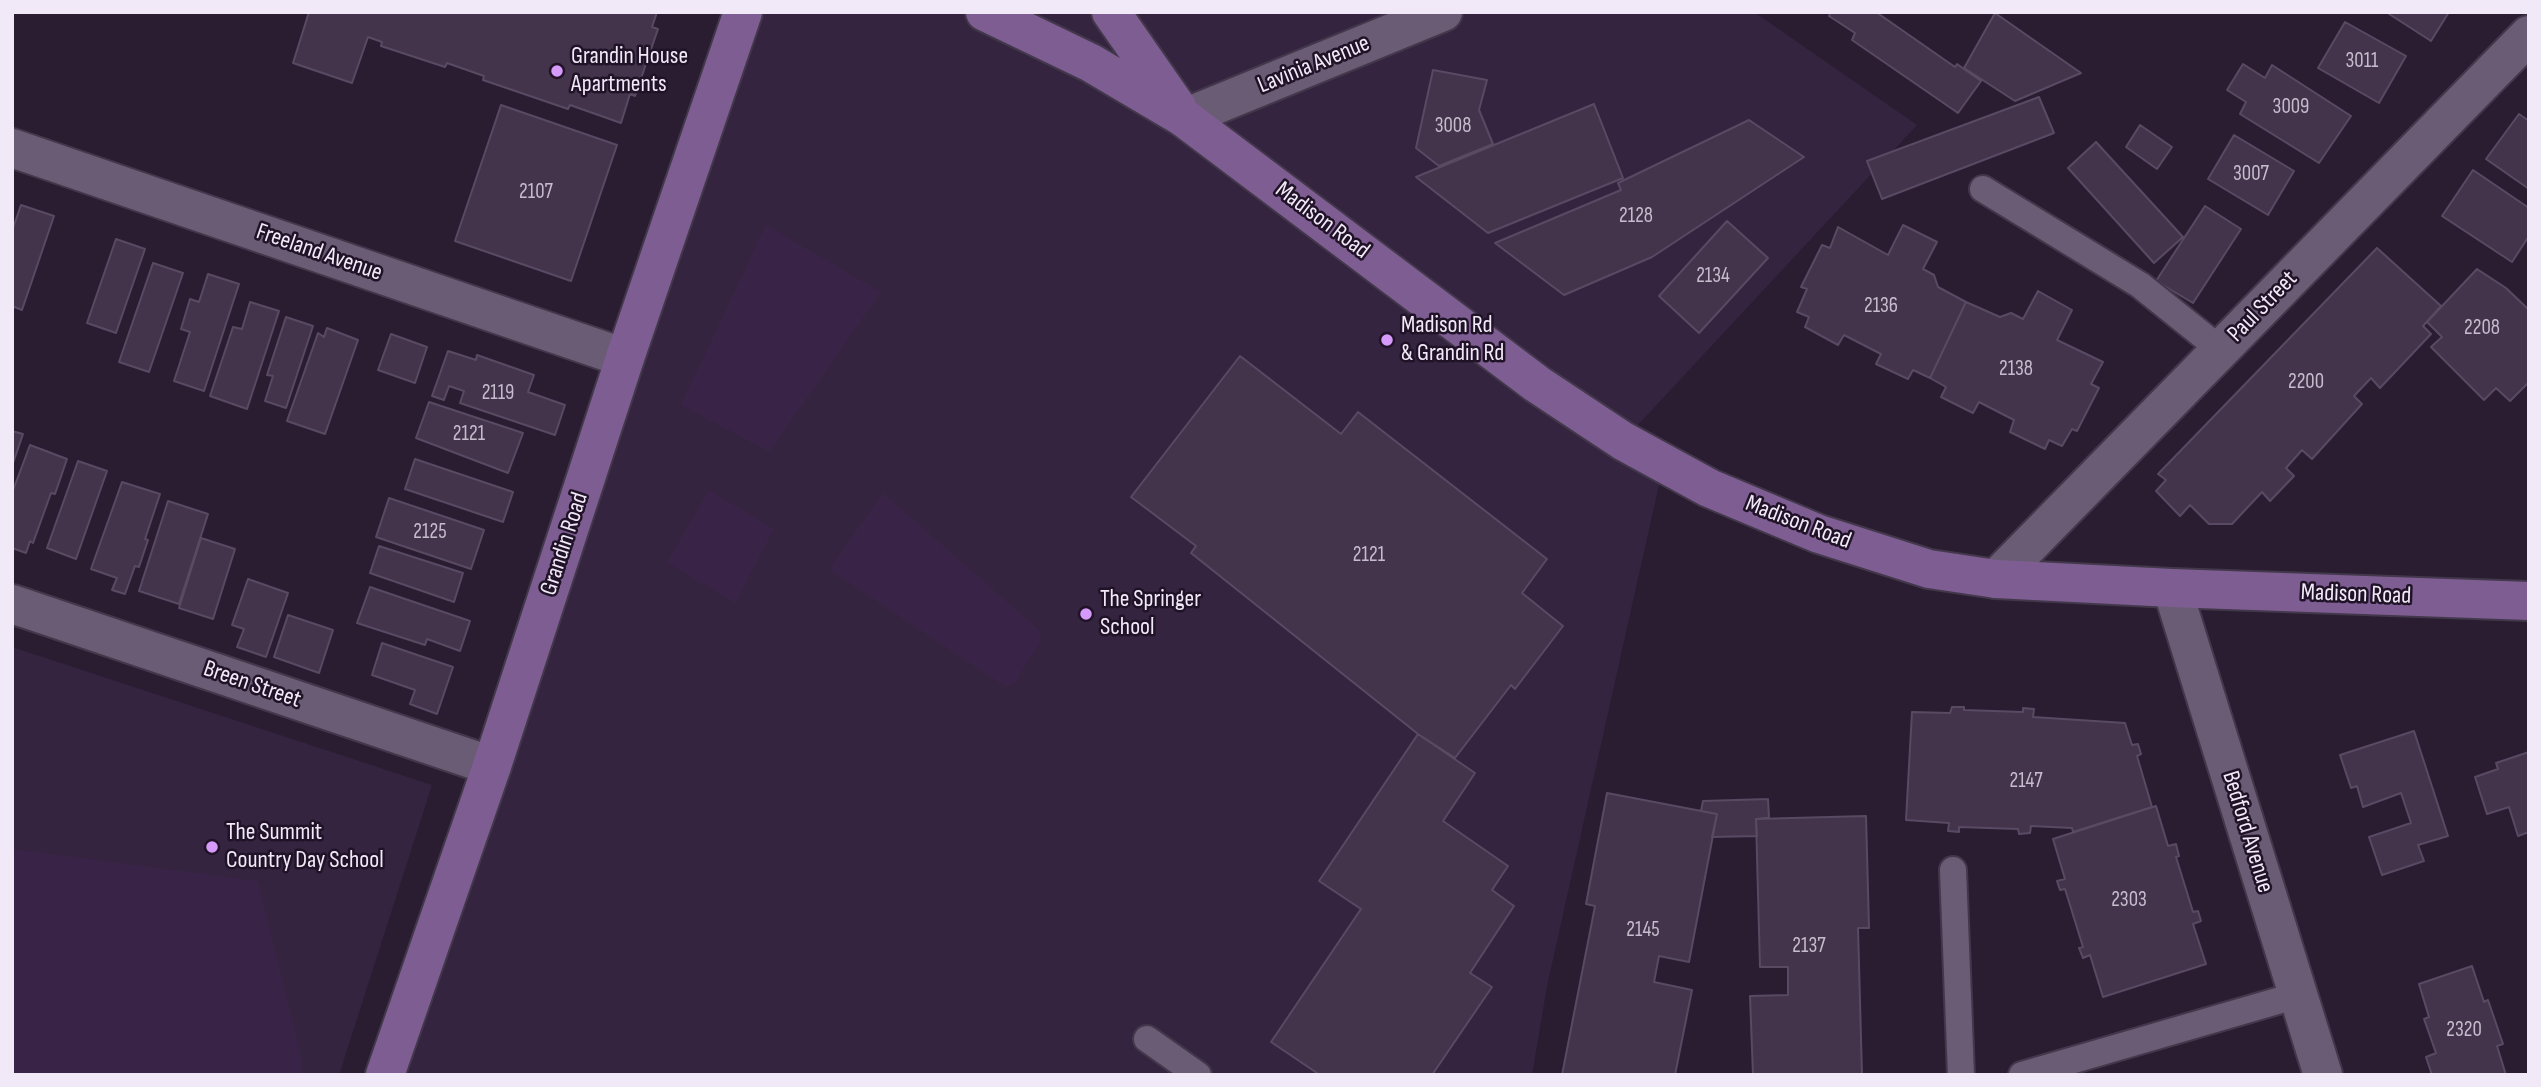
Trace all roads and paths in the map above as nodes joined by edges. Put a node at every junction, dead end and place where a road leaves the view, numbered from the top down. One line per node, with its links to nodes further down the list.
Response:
1 (743, 12): 10 (main road, Grandin Road)
2 (985, 12): 6 (main road, Madison Road)
3 (1111, 12): 6 (main road, Madison Road)
4 (1443, 12): 6 (street, Lavinia Avenue)
5 (2529, 35): 9 (street, Paul Street)
6 (1184, 118): 11 (main road, Madison Road)
7 (12, 148): 10 (street, Freeland Avenue)
8 (1983, 188): 9 (lane)
9 (2221, 350): 11 (street, Paul Street)
10 (625, 358): 15 (main road, Grandin Road)
11 (1996, 579): 12 (main road, Madison Road)
12 (2172, 589): 13 (main road, Madison Road); 17 (street, Bedford Avenue)
13 (2529, 601)
14 (12, 604): 15 (street, Breen Street)
15 (492, 766): 20 (main road, Grandin Road)
16 (1953, 870): 22 (lane)
17 (2298, 995): 19 (lane); 23 (street, Bedford Avenue)
18 (1147, 1039): 21 (lane)
19 (2035, 1072)
20 (385, 1075)
21 (1198, 1075)
22 (1961, 1075)
23 (2323, 1075)

